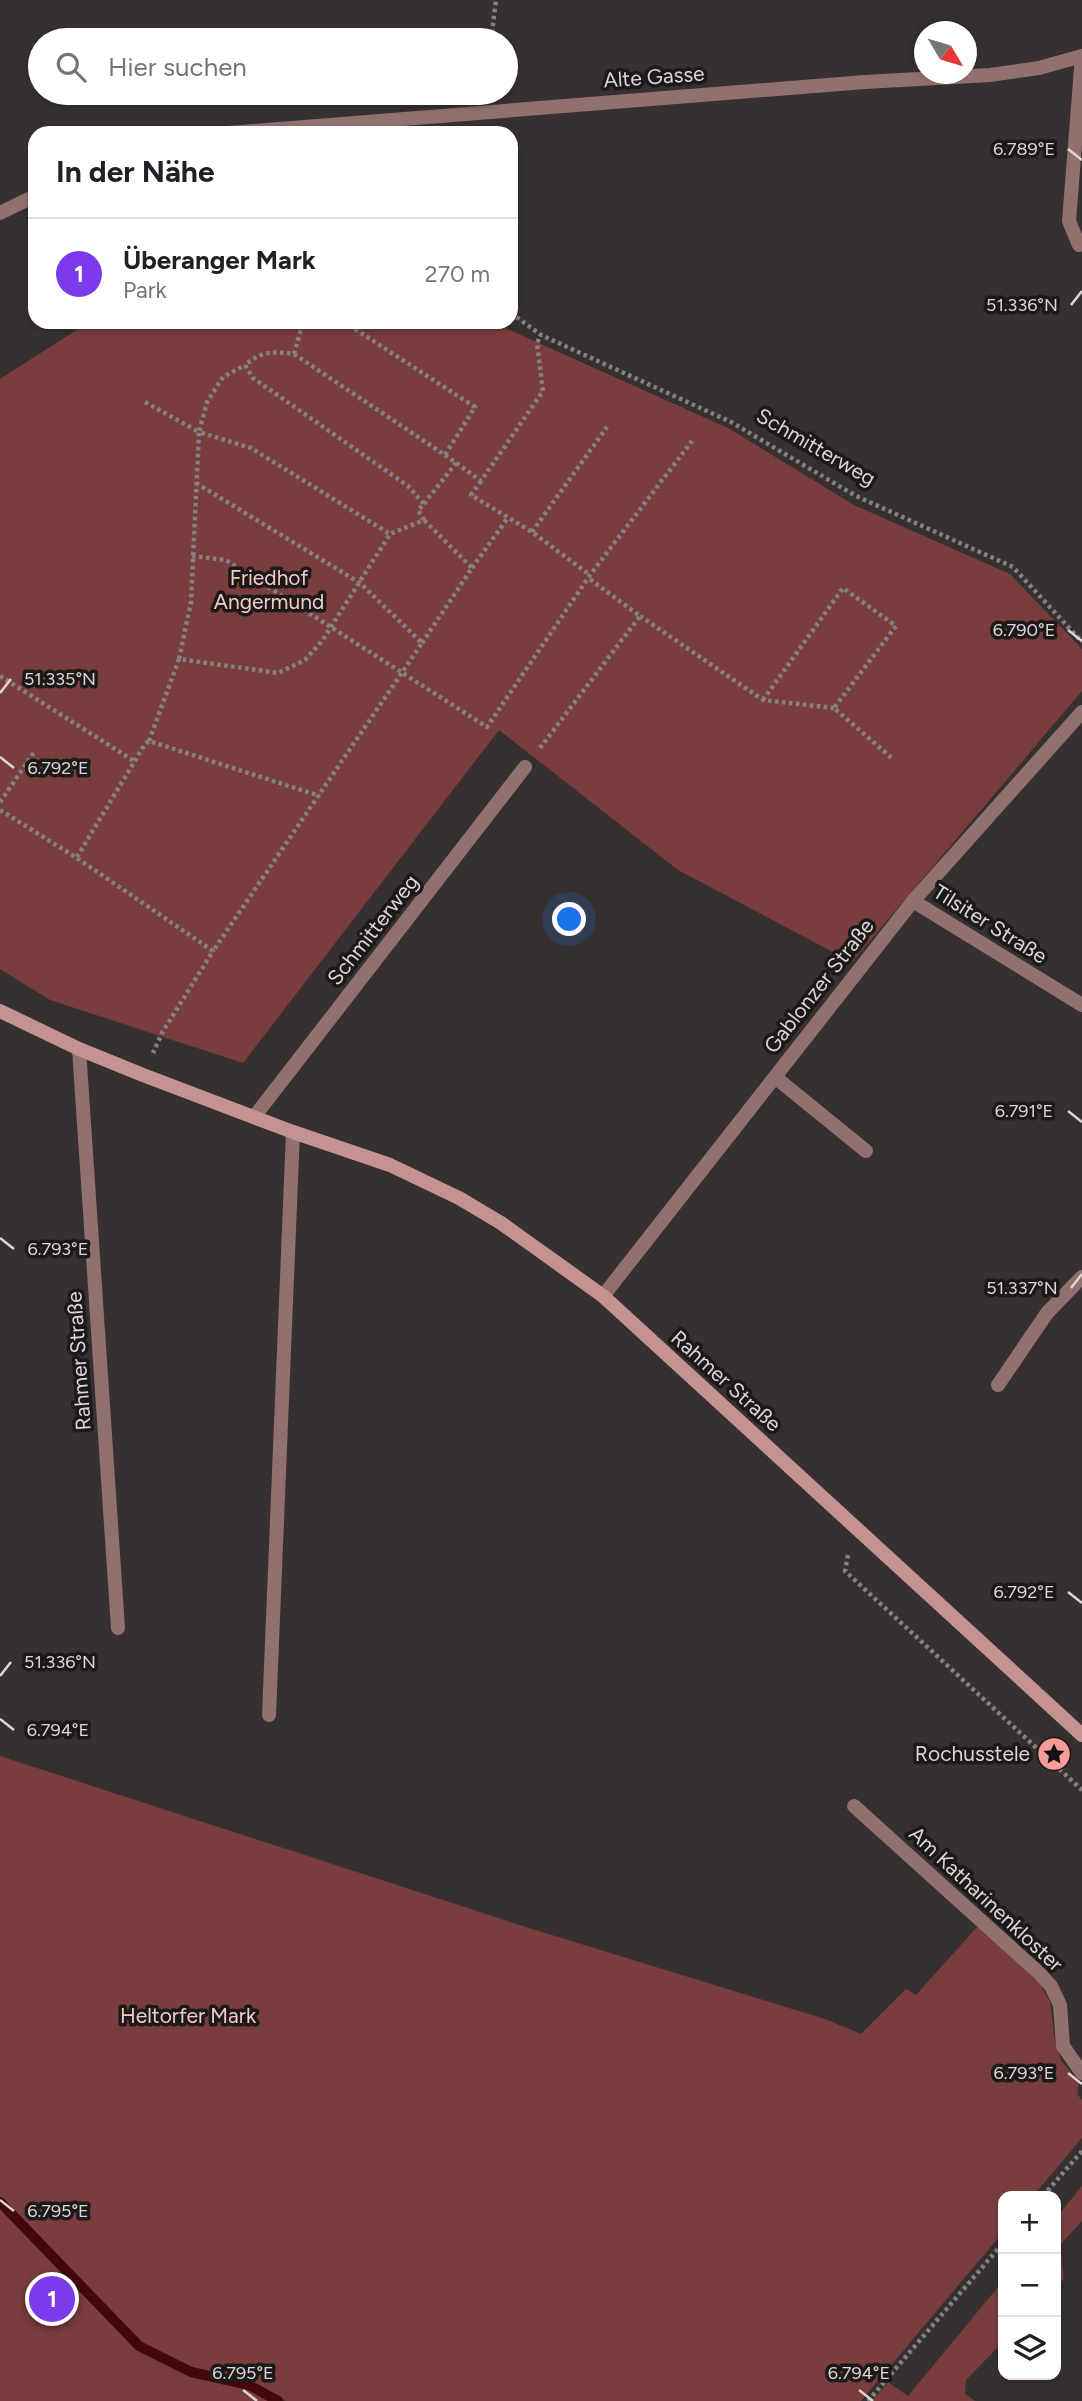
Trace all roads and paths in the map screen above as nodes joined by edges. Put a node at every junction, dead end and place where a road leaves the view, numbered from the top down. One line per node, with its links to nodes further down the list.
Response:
1 (496, 0): 2 (path)
2 (492, 28)
3 (1082, 56): 4 (street, Alte Gasse); 7 (street)
4 (315, 126)
5 (28, 199): 6 (street)
6 (0, 213)
7 (1079, 245)
8 (518, 318): 11 (path, Schmitterweg)
9 (301, 329): 12 (path)
10 (355, 329): 18 (path)
11 (541, 335): 20 (path); 33 (path, Schmitterweg)
12 (294, 354): 13 (path); 18 (path)
13 (245, 365): 16 (path); 22 (path)
14 (145, 402): 16 (path)
15 (607, 427): 25 (path)
16 (199, 432): 21 (path); 26 (path)
17 (692, 441): 29 (path)
18 (444, 455): 19 (path)
19 (456, 463): 20 (path); 22 (path)
20 (481, 481): 23 (path)
21 (196, 483): 27 (path); 30 (path)
22 (424, 504): 24 (path)
23 (507, 519): 25 (path); 28 (path)
24 (424, 520): 26 (path); 28 (path)
25 (532, 533): 29 (path)
26 (390, 534): 30 (path)
27 (192, 556): 32 (path); 35 (path)
28 (472, 568): 34 (path)
29 (589, 576): 31 (path); 36 (path)
30 (360, 583): 32 (path); 34 (path)
31 (640, 616): 38 (path); 45 (path)
32 (330, 628): 35 (path); 36 (path)
33 (1082, 642)
34 (422, 643): 36 (path)
35 (179, 659): 41 (path)
36 (403, 673): 46 (path)
37 (0, 676): 44 (path)
38 (762, 700): 39 (path); 39 (path)
39 (834, 708): 43 (path)
40 (1082, 712): 50 (street, Gablonzer Straße)
41 (149, 741): 44 (path); 46 (path)
42 (35, 751): 47 (path)
43 (894, 760)
44 (134, 761): 49 (path)
45 (525, 768): 57 (street, Schmitterweg)
46 (320, 796): 51 (path)
47 (0, 802)
48 (0, 810): 49 (path)
49 (77, 858): 51 (path)
50 (913, 901): 52 (street, Tilsiter Straße); 56 (street, Gablonzer Straße)
51 (213, 951): 55 (path)
52 (1082, 1004)
53 (0, 1011): 54 (main road, Rahmer Straße)
54 (79, 1049): 55 (main road, Rahmer Straße); 64 (street, Rahmer Straße)
55 (143, 1074): 57 (main road, Rahmer Straße)
56 (775, 1077): 59 (street); 61 (street, Gablonzer Straße)
57 (254, 1117): 58 (main road, Rahmer Straße)
58 (293, 1132): 61 (main road, Rahmer Straße); 65 (street)
59 (866, 1151)
60 (1082, 1277): 62 (street)
61 (603, 1297): 63 (main road, Rahmer Straße)
62 (998, 1385)
63 (853, 1525): 66 (main road, Rahmer Straße); 67 (path)
64 (118, 1628)
65 (269, 1715)
66 (1082, 1735)
67 (1082, 1790)
68 (854, 1806): 69 (street, Am Katharinenkloster)
69 (1082, 2073)
70 (1082, 2151): 71 (path)
71 (1047, 2191)
72 (998, 2249): 73 (path)
73 (868, 2401)

